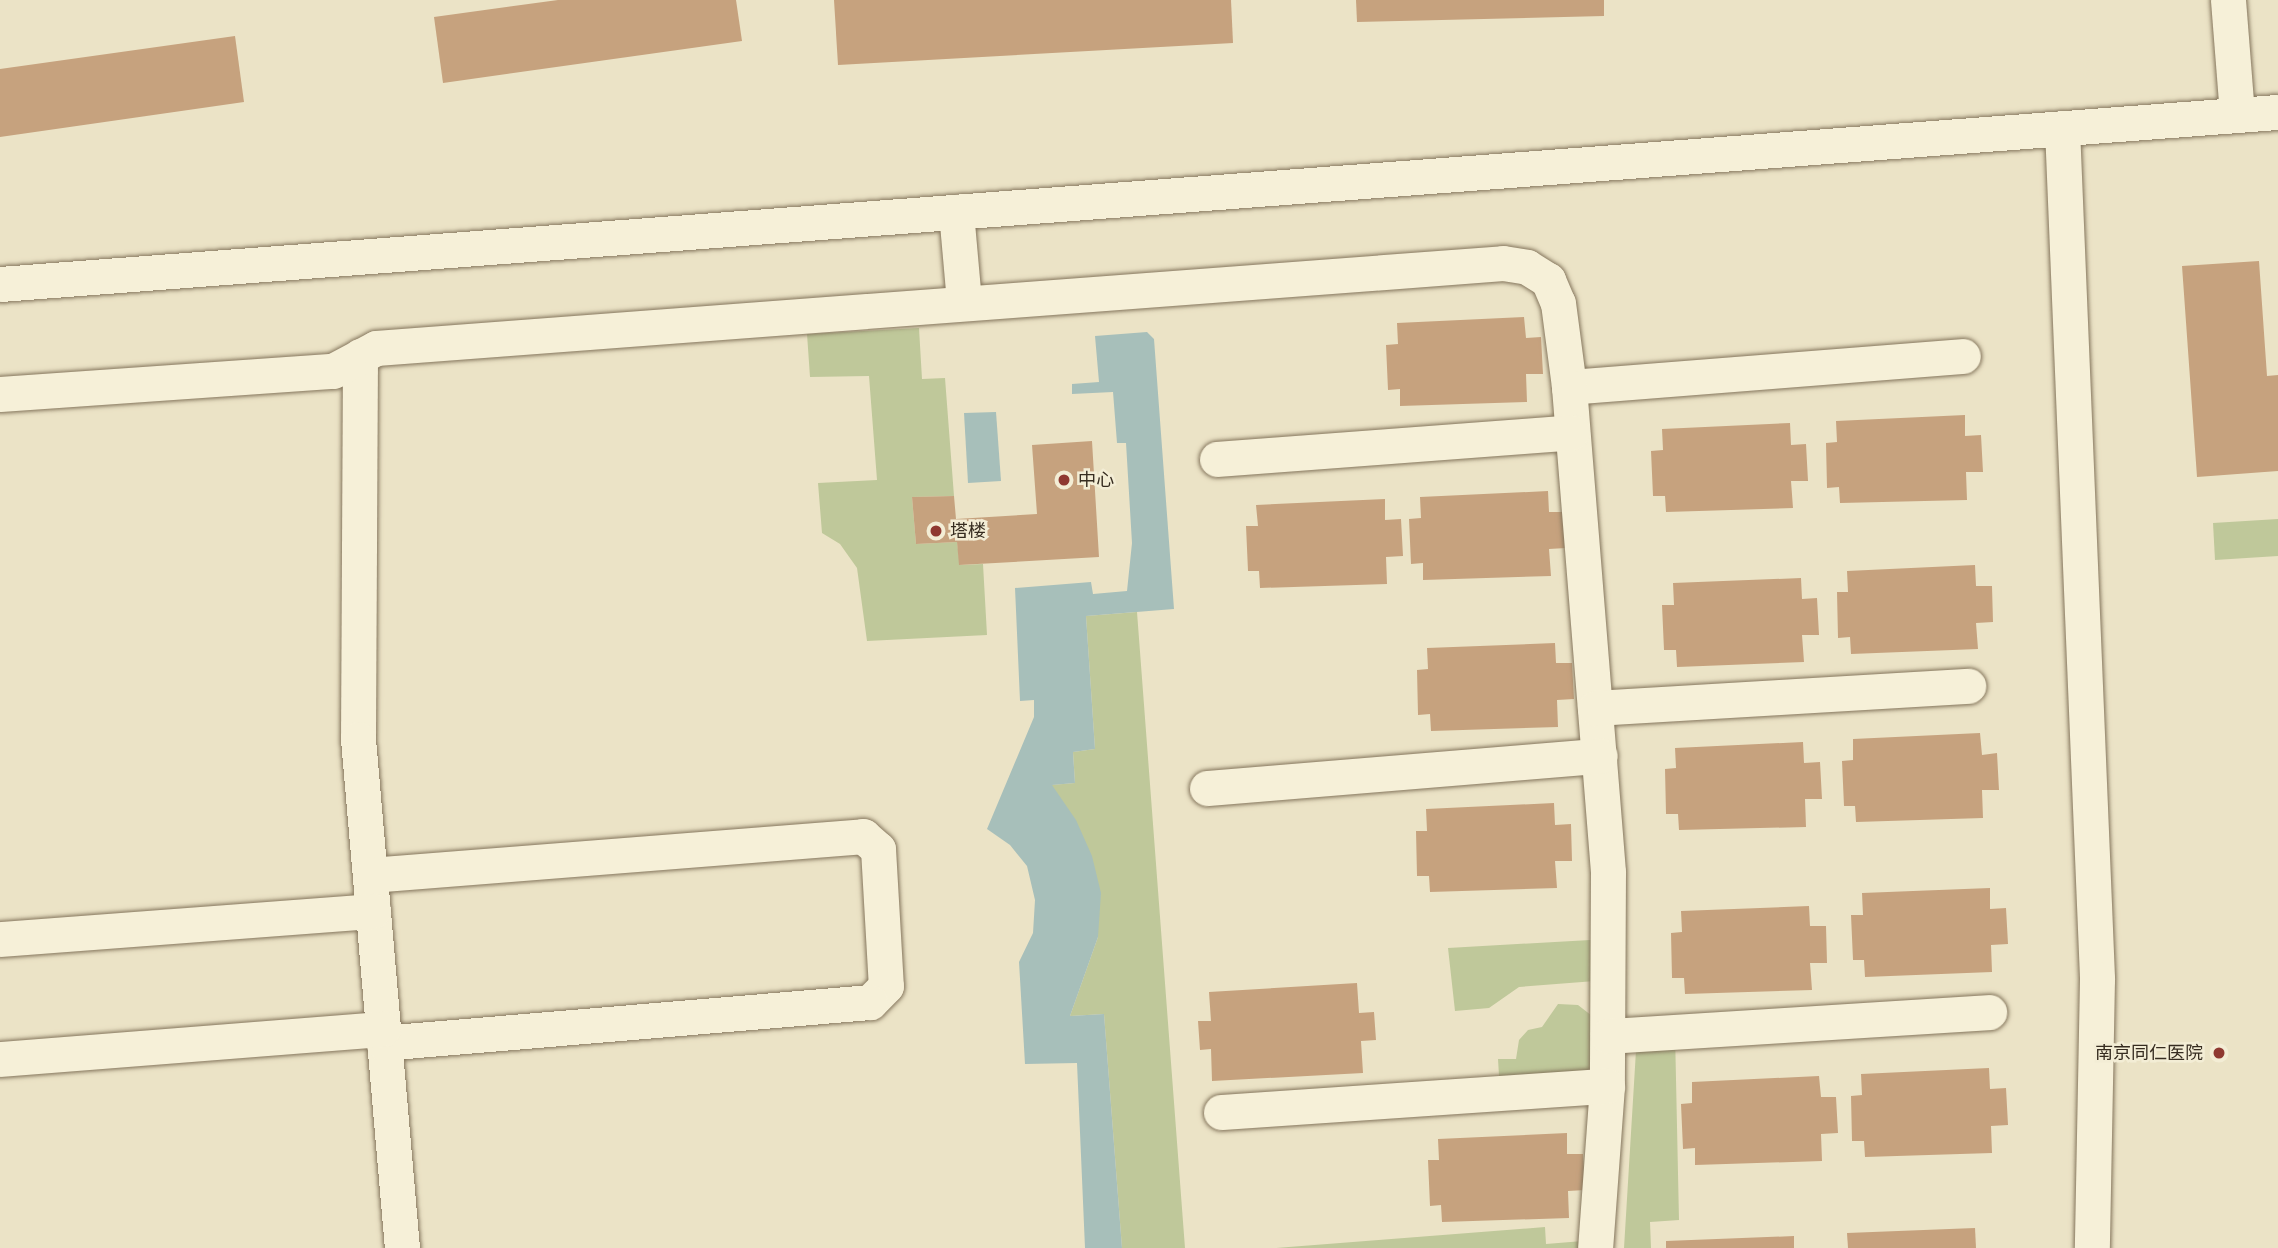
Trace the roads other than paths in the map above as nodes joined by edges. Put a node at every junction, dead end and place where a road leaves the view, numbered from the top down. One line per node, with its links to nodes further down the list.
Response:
1 (2228, 0): 3 (street)
2 (2278, 112): 3 (street)
3 (2237, 115): 4 (street)
4 (2062, 128): 5 (street); 29 (street)
5 (956, 212): 6 (street); 7 (street)
6 (0, 284)
7 (964, 302): 8 (street); 10 (street)
8 (360, 356): 11 (street); 18 (street)
9 (1963, 356): 10 (street)
10 (1569, 387): 12 (street)
11 (0, 394)
12 (1572, 432): 13 (street); 15 (street)
13 (1217, 459)
14 (1968, 686): 15 (street)
15 (1595, 708): 16 (street)
16 (1600, 756): 17 (street); 23 (street)
17 (1207, 788)
18 (370, 876): 19 (street); 22 (street)
19 (373, 911): 20 (street); 22 (street)
20 (0, 939)
21 (1989, 1012): 23 (street)
22 (384, 1036): 24 (street); 27 (street)
23 (1608, 1036): 25 (street)
24 (0, 1059)
25 (1606, 1086): 26 (street); 28 (street)
26 (1221, 1112)
27 (402, 1248)
28 (1595, 1248)
29 (2092, 1248)

